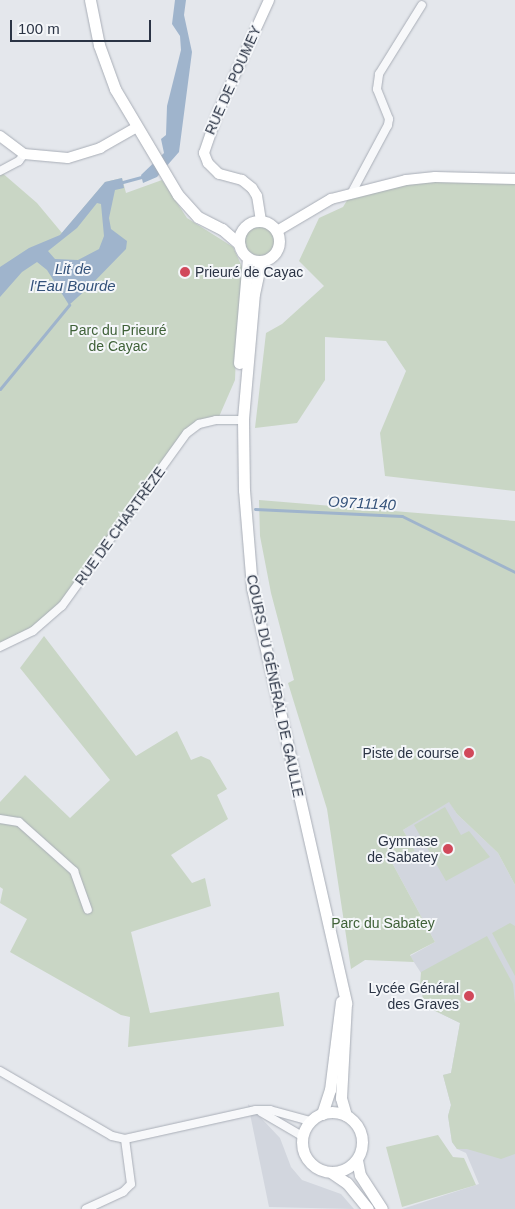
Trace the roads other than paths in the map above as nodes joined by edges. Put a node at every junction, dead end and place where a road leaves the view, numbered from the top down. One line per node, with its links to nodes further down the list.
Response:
1 (90, 0): 4 (main road)
2 (269, 0): 10 (street, RUE DE POUMEY)
3 (422, 5): 9 (street)
4 (137, 127): 6 (street); 11 (main road)
5 (0, 136): 6 (street)
6 (24, 154): 7 (street)
7 (0, 172)
8 (515, 179): 9 (street)
9 (351, 194): 13 (street)
10 (261, 221): 12 (main road); 13 (main road)
11 (222, 229): 12 (main road); 14 (main road)
12 (243, 229): 14 (main road)
13 (277, 231): 16 (main road)
14 (239, 244): 15 (main road)
15 (248, 258): 16 (main road); 17 (main road)
16 (261, 261): 17 (main road)
17 (240, 420): 18 (street, RUE DE CHARTRÈZE); 21 (main road, COURS DU GÉNÉRAL DE GAULLE)
18 (0, 647)
19 (0, 819): 20 (street)
20 (88, 910)
21 (342, 988): 24 (main road, COURS DU GÉNÉRAL DE GAULLE); 25 (main road, COURS DU GÉNÉRAL DE GAULLE)
22 (0, 1071): 28 (street)
23 (256, 1110): 26 (street); 27 (street); 28 (street)
24 (322, 1114): 25 (main road); 26 (main road)
25 (346, 1115): 29 (main road)
26 (310, 1121): 27 (main road)
27 (302, 1136): 30 (main road)
28 (125, 1139): 31 (street)
29 (357, 1160): 30 (main road); 33 (main road)
30 (332, 1173): 32 (main road)
31 (86, 1209)
32 (368, 1209)
33 (382, 1209)

